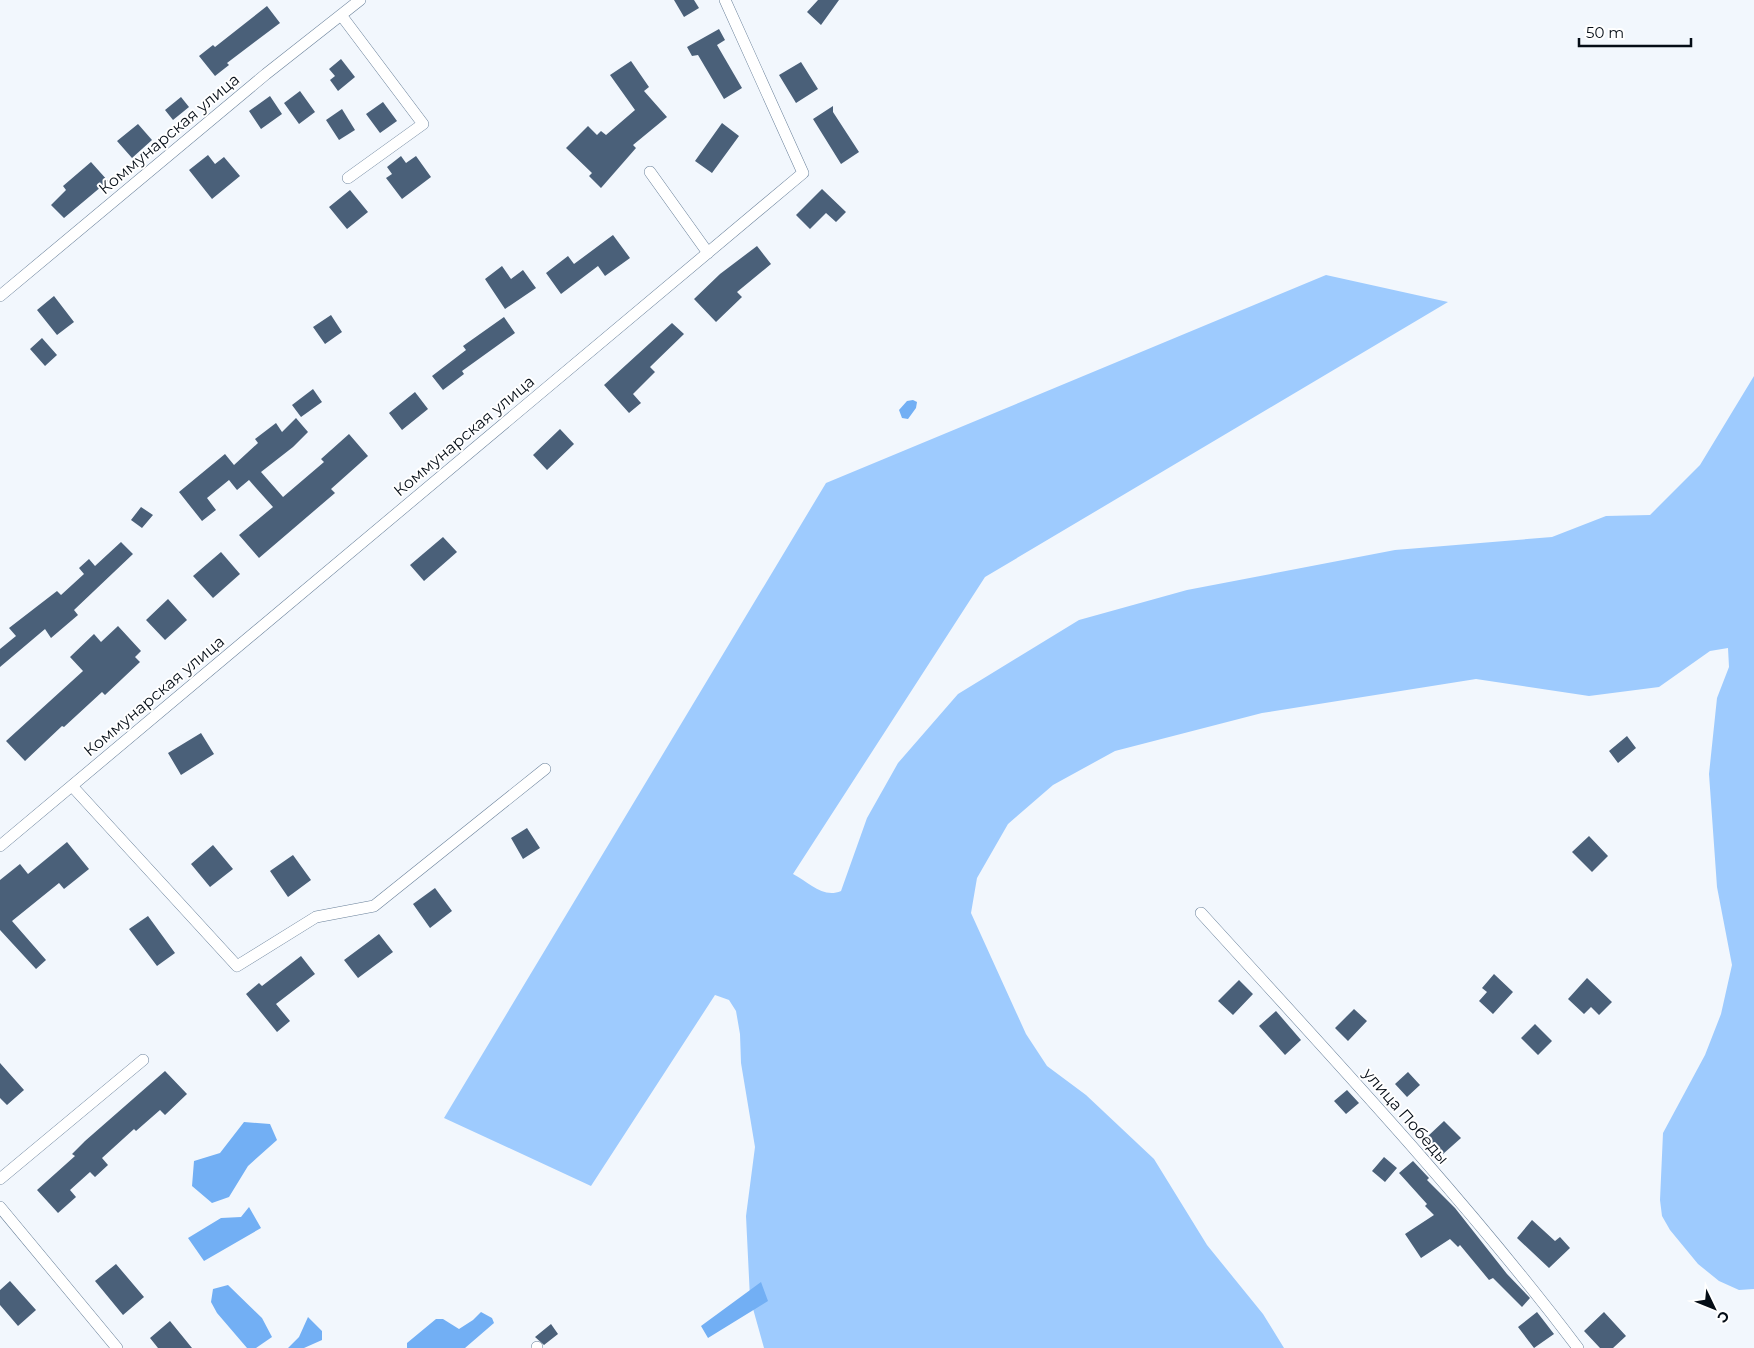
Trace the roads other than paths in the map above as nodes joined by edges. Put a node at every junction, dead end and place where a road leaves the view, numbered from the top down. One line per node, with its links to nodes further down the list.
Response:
1 (360, 0): 3 (street, Коммунарская улица)
2 (724, 0): 6 (street, Коммунарская улица)
3 (341, 15): 5 (street); 7 (street, Коммунарская улица)
4 (650, 172): 6 (street)
5 (348, 178)
6 (708, 253): 9 (street, Коммунарская улица)
7 (0, 296)
8 (546, 768): 9 (street)
9 (72, 786): 10 (street, Коммунарская улица)
10 (0, 846)
11 (1201, 913): 16 (street, улица Победы)
12 (143, 1060): 13 (street)
13 (0, 1179)
14 (0, 1207): 15 (street)
15 (116, 1348)
16 (1578, 1348)

